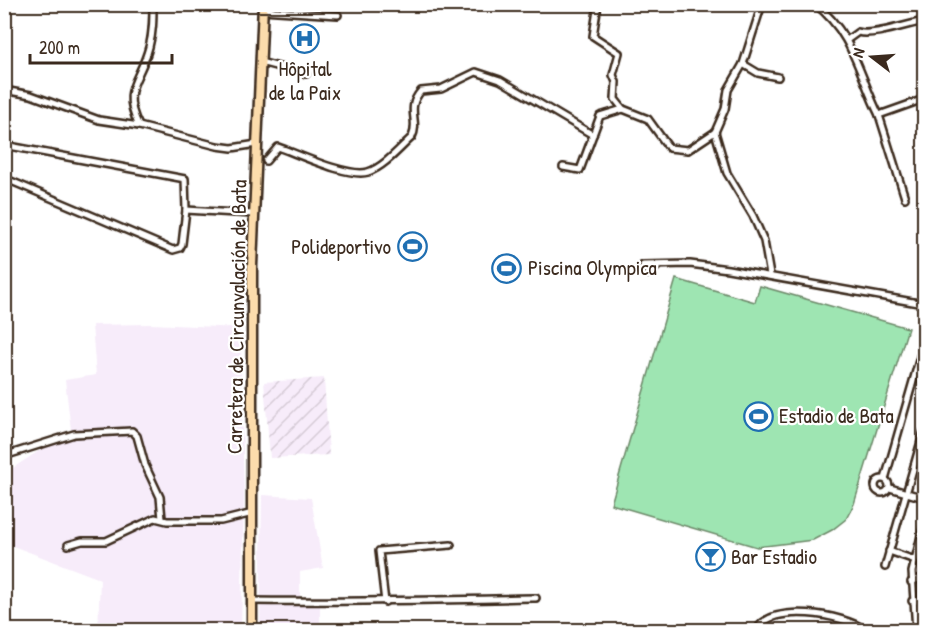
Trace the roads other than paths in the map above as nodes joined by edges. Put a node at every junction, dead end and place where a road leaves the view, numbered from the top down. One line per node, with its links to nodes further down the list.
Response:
1 (153, 4): 17 (street)
2 (598, 4): 15 (street)
3 (762, 4): 10 (street)
4 (815, 4): 8 (street)
5 (262, 7): 6 (street); 9 (main road, Carretera de Circunvalación de Bata)
6 (338, 15)
7 (924, 21): 8 (street)
8 (847, 40): 16 (street)
9 (260, 62): 11 (street); 20 (main road, Carretera de Circunvalación de Bata)
10 (743, 64): 12 (street); 18 (street)
11 (306, 74)
12 (778, 77)
13 (4, 90): 17 (street)
14 (924, 99): 16 (street)
15 (623, 110): 18 (street); 19 (street)
16 (879, 115): 25 (street)
17 (139, 126): 20 (street)
18 (715, 132): 31 (street)
19 (593, 135): 22 (street); 23 (street)
20 (257, 144): 27 (main road, Carretera de Circunvalación de Bata)
21 (4, 145): 26 (street)
22 (266, 161)
23 (563, 168)
24 (4, 178): 26 (street)
25 (905, 198)
26 (186, 210): 27 (street)
27 (253, 214): 40 (main road, Carretera de Circunvalación de Bata)
28 (643, 265): 29 (street)
29 (658, 266): 30 (street); 31 (street)
30 (647, 274)
31 (770, 275): 32 (street)
32 (924, 304)
33 (924, 343): 36 (street)
34 (924, 431): 38 (street)
35 (4, 456): 41 (street)
36 (885, 479): 37 (street); 37 (street)
37 (890, 488): 38 (street)
38 (906, 493): 39 (street); 45 (street)
39 (924, 498)
40 (253, 513): 41 (street); 51 (main road, Carretera de Circunvalación de Bata)
41 (162, 519): 43 (street)
42 (924, 524): 46 (street)
43 (68, 545)
44 (451, 545): 54 (street)
45 (890, 551): 46 (street); 47 (street)
46 (915, 560): 49 (street)
47 (885, 567)
48 (924, 577): 49 (street)
49 (911, 582): 52 (street)
50 (536, 598): 54 (street)
51 (252, 601): 54 (street); 55 (main road, Carretera de Circunvalación de Bata)
52 (912, 601): 53 (street); 58 (street)
53 (924, 601)
54 (385, 602)
55 (252, 630)
56 (757, 630): 57 (street)
57 (865, 630)
58 (916, 630)

